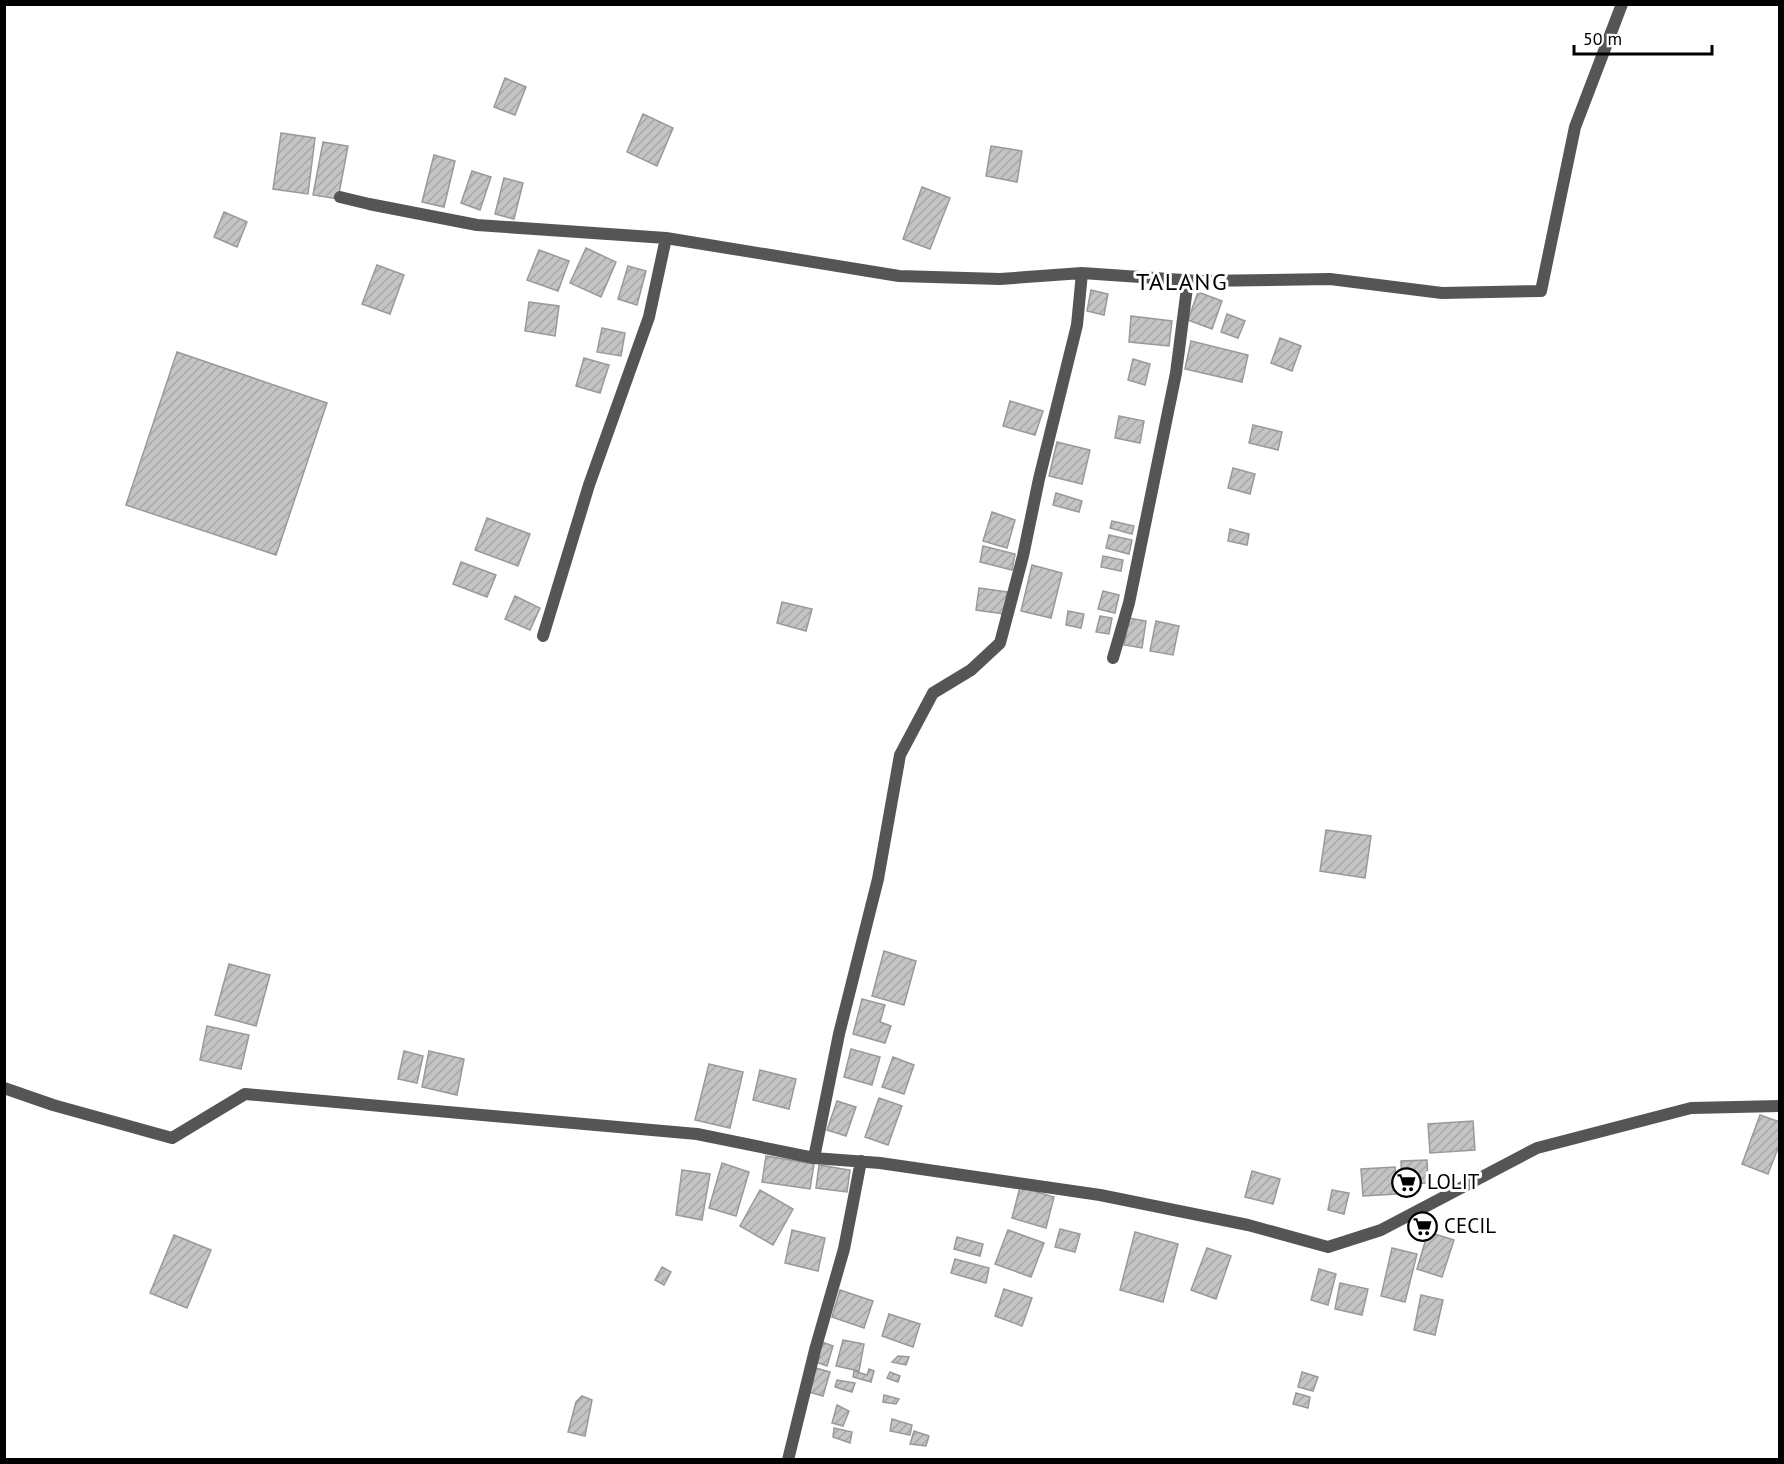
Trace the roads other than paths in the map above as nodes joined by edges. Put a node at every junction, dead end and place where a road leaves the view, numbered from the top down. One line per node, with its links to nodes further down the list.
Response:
1 (1622, 4): 5 (street)
2 (340, 197): 3 (street)
3 (666, 238): 4 (street); 6 (street)
4 (1082, 273): 5 (street); 10 (street)
5 (1188, 280): 7 (street)
6 (543, 636)
7 (1113, 658)
8 (4, 1088): 10 (street)
9 (1779, 1106): 11 (street)
10 (814, 1158): 11 (street)
11 (861, 1161): 12 (street)
12 (788, 1460)

